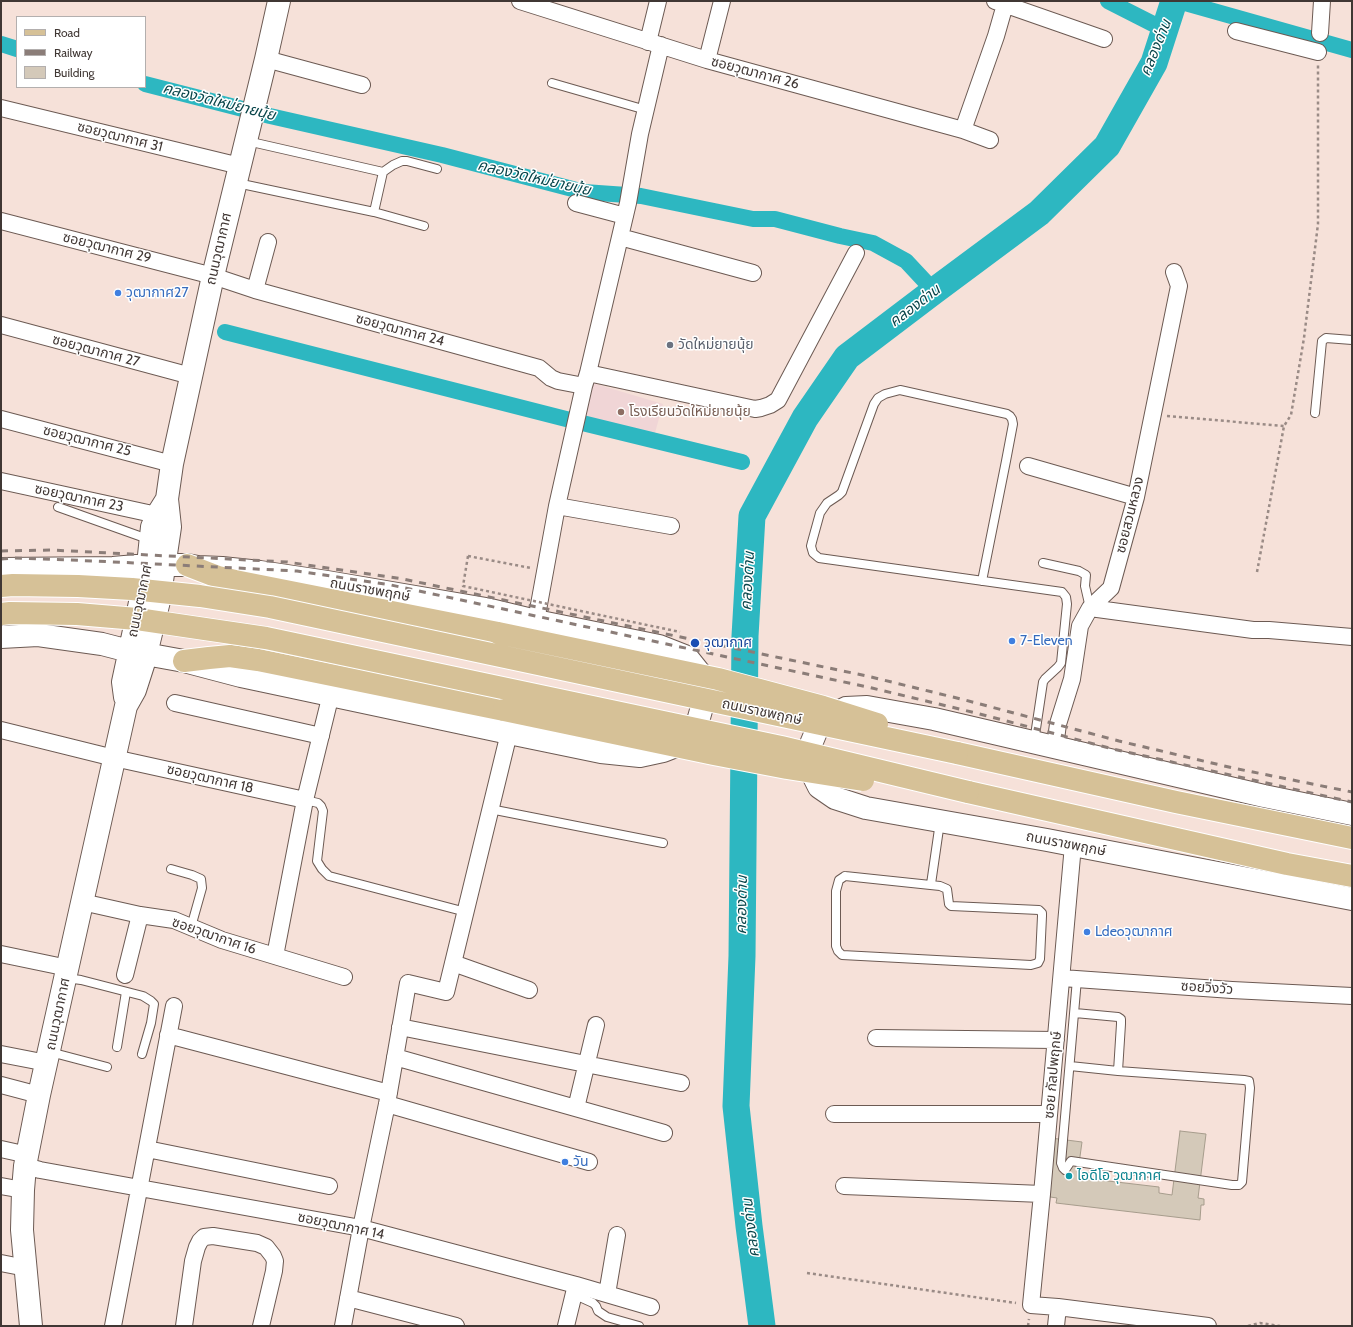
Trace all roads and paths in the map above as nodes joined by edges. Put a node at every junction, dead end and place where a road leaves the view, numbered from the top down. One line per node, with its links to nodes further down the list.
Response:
1 (279, 1): 12 (main road, ถนนวุฒากาศ)
2 (520, 1): 10 (street, ซอยวุฒากาศ 26)
3 (658, 1): 10 (street)
4 (722, 1): 13 (street)
5 (1322, 1): 8 (street)
6 (1002, 2): 9 (street); 19 (street)
7 (1236, 31): 11 (street)
8 (1320, 33)
9 (1104, 39)
10 (654, 44): 13 (street, ซอยวุฒากาศ 26); 17 (street)
11 (1318, 52): 43 (path)
12 (266, 59): 15 (street); 18 (main road, ถนนวุฒากาศ)
13 (707, 60): 19 (street, ซอยวุฒากาศ 26)
14 (552, 83): 17 (lane)
15 (362, 85)
16 (1, 108): 23 (street, ซอยวุฒากาศ 31)
17 (646, 110): 25 (street)
18 (250, 123): 22 (lane); 23 (main road, ถนนวุฒากาศ)
19 (963, 130): 20 (street, ซอยวุฒากาศ 26)
20 (990, 140)
21 (437, 169): 22 (lane)
22 (383, 172): 26 (lane)
23 (238, 174): 26 (lane); 34 (main road, ถนนวุฒากาศ)
24 (576, 203): 25 (street)
25 (628, 203): 29 (street)
26 (374, 212): 28 (lane)
27 (1, 221): 34 (street, ซอยวุฒากาศ 29)
28 (424, 226)
29 (620, 237): 33 (street); 39 (street)
30 (268, 242): 35 (street)
31 (856, 253): 39 (street, ซอยวุฒากาศ 24)
32 (1174, 272): 41 (street, ซอยสวนหลวง)
33 (753, 273)
34 (213, 276): 35 (street, ซอยวุฒากาศ 24); 38 (main road, ถนนวุฒากาศ)
35 (255, 290): 39 (street, ซอยวุฒากาศ 24)
36 (1, 324): 38 (street, ซอยวุฒากาศ 27)
37 (1352, 340): 40 (lane)
38 (191, 376): 44 (main road, ถนนวุฒากาศ)
39 (586, 380): 48 (street)
40 (1315, 413)
41 (1152, 414): 43 (path); 47 (street, ซอยสวนหลวง)
42 (1, 419): 44 (street, ซอยวุฒากาศ 25)
43 (1284, 426): 58 (path)
44 (172, 464): 50 (main road, ถนนวุฒากาศ)
45 (1028, 466): 47 (street)
46 (1, 481): 50 (street, ซอยวุฒากาศ 23)
47 (1136, 497): 61 (street, ซอยสวนหลวง)
48 (557, 506): 51 (street); 63 (street)
49 (58, 507): 50 (lane)
50 (158, 521): 53 (main road, ถนนวุฒากาศ); 54 (main road); 55 (main road)
51 (671, 526)
52 (1043, 563): 61 (lane)
53 (156, 565): 54 (main road, ถนนราชพฤกษ์); 55 (main road, ถนนราชพฤกษ์); 68 (main road, ถนนวุฒากาศ)
54 (187, 565): 63 (main road, ถนนราชพฤกษ์); 78 (main road, bridge)
55 (113, 568): 57 (main road, ถนนราชพฤกษ์)
56 (531, 568): 64 (path, bridge)
57 (1, 569)
58 (1257, 572)
59 (982, 581): 59 (lane); 76 (lane)
60 (1, 586): 78 (main road, ถนนราชพฤกษ์, bridge)
61 (1090, 608): 66 (street); 77 (street, ซอยสวนหลวง)
62 (1, 614): 80 (main road, ถนนราชพฤกษ์, bridge)
63 (536, 621): 74 (main road, ถนนราชพฤกษ์)
64 (680, 632)
65 (1, 637): 67 (main road, ถนนราชพฤกษ์)
66 (1352, 637)
67 (102, 644): 68 (main road, ถนนราชพฤกษ์); 70 (main road)
68 (138, 653): 69 (main road, ถนนราชพฤกษ์); 70 (main road, ถนนวุฒากาศ)
69 (184, 662): 70 (main road); 71 (main road, ถนนราชพฤกษ์); 80 (main road, bridge)
70 (128, 693): 79 (main road, ถนนวุฒากาศ)
71 (331, 694): 74 (main road, ถนนราชพฤกษ์); 75 (street)
72 (175, 703): 75 (street)
73 (1, 730): 79 (street, ซอยวุฒากาศ 18)
74 (509, 733): 82 (street)
75 (320, 736): 81 (street)
76 (1034, 742): 77 (main road, ถนนราชพฤกษ์); 84 (main road, ถนนราชพฤกษ์)
77 (1055, 747): 83 (main road, ถนนราชพฤกษ์)
78 (957, 753): 85 (main road, ถนนราชพฤกษ์)
79 (114, 758): 81 (street, ซอยวุฒากาศ 18); 92 (main road, ถนนวุฒากาศ)
80 (968, 792): 89 (main road, ถนนราชพฤกษ์)
81 (305, 800): 93 (lane); 97 (street)
82 (490, 809): 86 (lane); 93 (street)
83 (1352, 814)
84 (941, 821): 87 (main road, ถนนราชพฤกษ์); 90 (lane)
85 (1352, 838)
86 (663, 843)
87 (1073, 845): 91 (main road, ถนนราชพฤกษ์); 102 (street, ซอย กัลปพฤกษ์)
88 (171, 869): 95 (lane)
89 (1352, 876)
90 (931, 884): 90 (lane)
91 (1352, 899)
92 (82, 902): 94 (street, ซอยวุฒากาศ 16); 99 (main road, ถนนวุฒากาศ)
93 (466, 912): 98 (street)
94 (140, 915): 95 (street, ซอยวุฒากาศ 16); 100 (street)
95 (191, 927): 97 (street, ซอยวุฒากาศ 16)
96 (1, 954): 99 (street)
97 (275, 956): 101 (street, ซอยวุฒากาศ 16)
98 (453, 964): 104 (street); 110 (street)
99 (67, 973): 105 (lane); 117 (main road, ถนนวุฒากาศ)
100 (125, 975)
101 (344, 977)
102 (1062, 978): 103 (street, ซอยวิ่งวัว); 113 (street, ซอย กัลปพฤกษ์)
103 (1077, 979): 106 (street, ซอยวิ่งวัว); 108 (lane)
104 (529, 990)
105 (126, 992): 114 (lane); 116 (lane)
106 (1352, 996)
107 (174, 1006): 111 (street)
108 (1075, 1013): 120 (lane); 122 (lane)
109 (596, 1025): 119 (street)
110 (400, 1027): 118 (street); 119 (street)
111 (168, 1035): 126 (street); 132 (street)
112 (876, 1038): 113 (street)
113 (1056, 1040): 129 (street, ซอย กัลปพฤกษ์)
114 (118, 1047)
115 (1, 1054): 117 (street)
116 (142, 1054)
117 (48, 1057): 121 (lane); 125 (main road, ถนนวุฒากาศ)
118 (395, 1057): 126 (street); 127 (street)
119 (586, 1065): 123 (street); 127 (street)
120 (1070, 1066): 122 (lane); 122 (lane)
121 (107, 1067)
122 (1118, 1071)
123 (680, 1083)
124 (1, 1085): 125 (street)
125 (39, 1095): 133 (main road, ถนนวุฒากาศ)
126 (388, 1098): 134 (street); 141 (street)
127 (576, 1108): 130 (street)
128 (834, 1114): 129 (street)
129 (1049, 1114): 140 (street, ซอย กัลปพฤกษ์)
130 (664, 1133)
131 (1, 1149): 133 (street, ซอยวุฒากาศ 14)
132 (146, 1149): 136 (street); 138 (street)
133 (27, 1160): 138 (street, ซอยวุฒากาศ 14); 139 (main road, ถนนวุฒากาศ)
134 (589, 1162)
135 (1, 1186): 139 (street)
136 (329, 1186)
137 (844, 1186): 140 (street)
138 (140, 1187): 141 (street, ซอยวุฒากาศ 14); 153 (street)
139 (23, 1190): 144 (main road, ถนนวุฒากาศ)
140 (1042, 1194): 149 (street, ซอย กัลปพฤกษ์)
141 (361, 1228): 146 (street, ซอยวุฒากาศ 14); 148 (street)
142 (617, 1235): 147 (street)
143 (1, 1262): 144 (street)
144 (26, 1268): 152 (main road, ถนนวุฒากาศ)
145 (807, 1274): 149 (path)
146 (575, 1291): 147 (street, ซอยวุฒากาศ 14); 158 (street); 159 (lane)
147 (607, 1294): 150 (street, ซอยวุฒากาศ 14)
148 (348, 1298): 156 (street); 157 (street)
149 (1031, 1305): 151 (street)
150 (651, 1307)
151 (1058, 1307): 160 (street); 161 (street)
152 (31, 1326)
153 (113, 1326)
154 (184, 1326): 155 (street)
155 (261, 1326)
156 (344, 1326)
157 (456, 1326)
158 (566, 1326)
159 (639, 1326)
160 (1056, 1326)
161 (1208, 1326)
162 (1248, 1326): 163 (path)
163 (1280, 1326)

